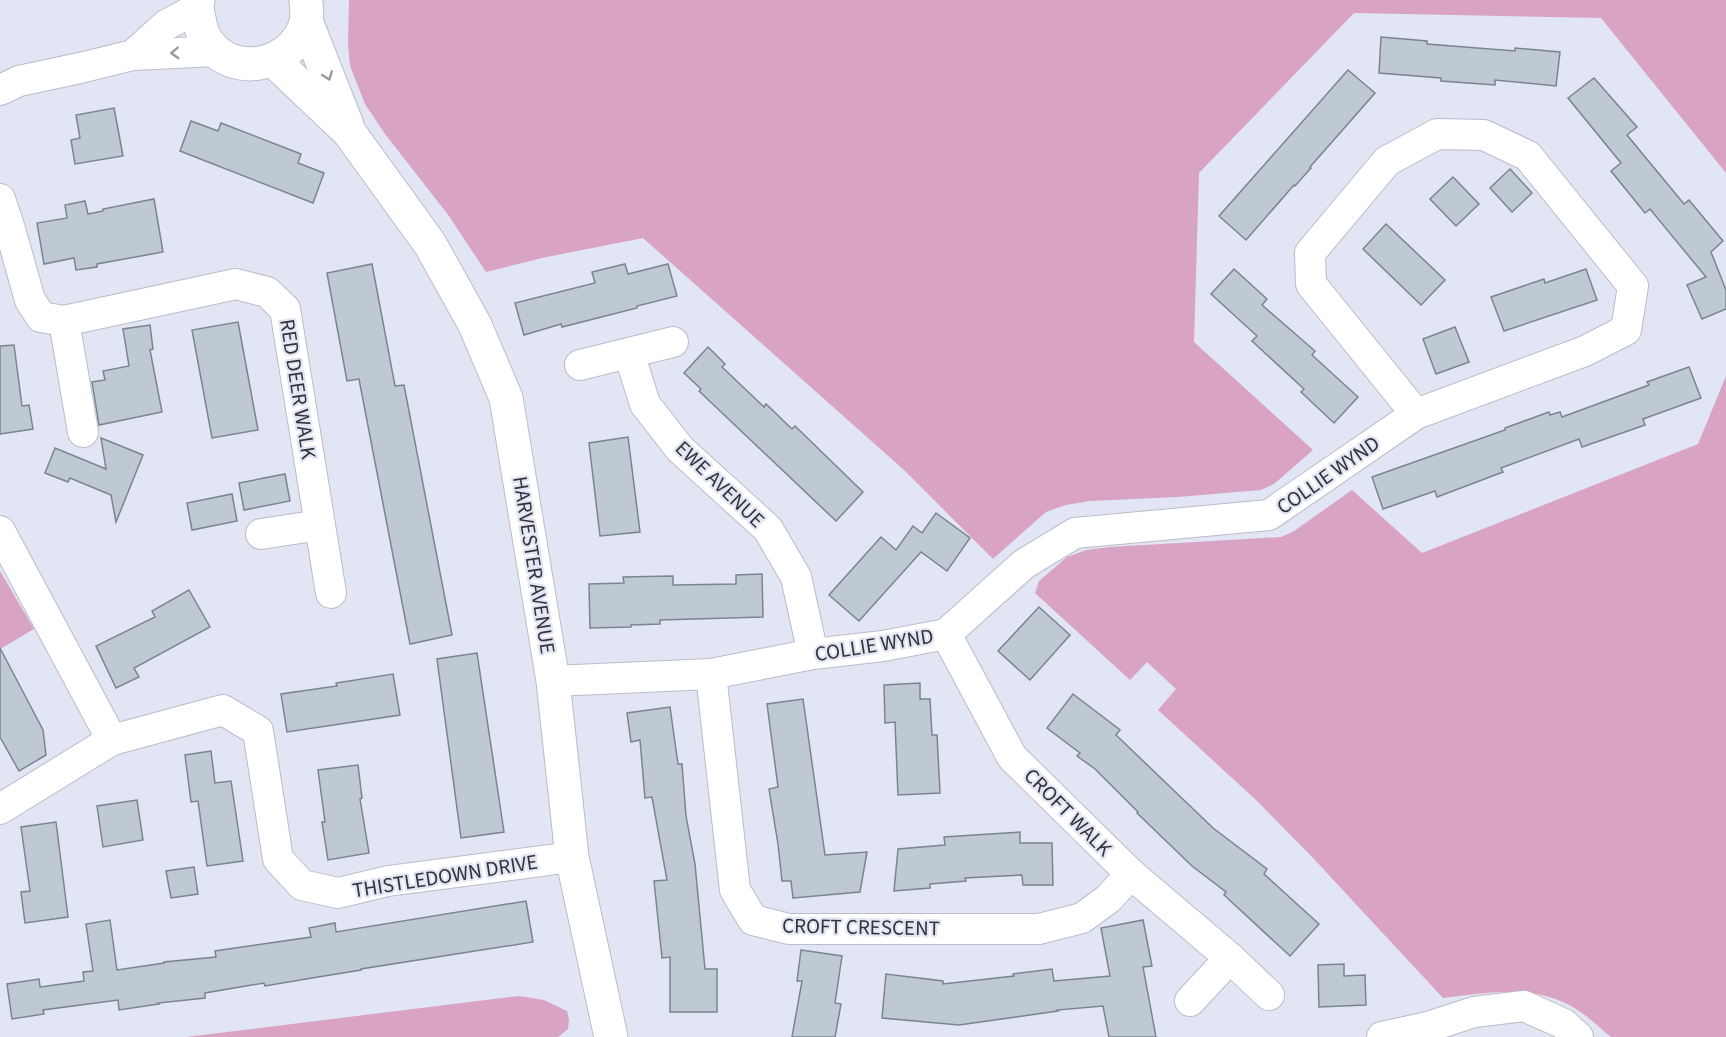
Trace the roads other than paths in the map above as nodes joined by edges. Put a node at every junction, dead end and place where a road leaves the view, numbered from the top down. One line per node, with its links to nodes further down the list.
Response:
1 (197, 5): 3 (street); 4 (street)
2 (306, 11): 5 (street); 7 (street, HARVESTER AVENUE, one-way to 7)
3 (216, 51): 4 (street, one-way to 4); 5 (street)
4 (134, 55): 6 (street)
5 (273, 60): 7 (street, HARVESTER AVENUE)
6 (0, 90)
7 (349, 132): 22 (street, HARVESTER AVENUE)
8 (0, 200): 9 (street)
9 (64, 321): 14 (street); 15 (street, RED DEER WALK)
10 (674, 342): 11 (street)
11 (629, 353): 12 (street); 20 (street, EWE AVENUE)
12 (580, 366)
13 (1416, 414): 13 (street, COLLIE WYND); 19 (street, COLLIE WYND)
14 (83, 432)
15 (320, 525): 17 (street); 18 (street, RED DEER WALK)
16 (0, 531): 23 (street)
17 (261, 534)
18 (331, 593)
19 (946, 634): 20 (street, COLLIE WYND); 26 (street, CROFT WALK)
20 (813, 654): 21 (street, COLLIE WYND)
21 (711, 674): 22 (street, COLLIE WYND); 26 (street, CROFT CRESCENT)
22 (553, 681): 25 (street, HARVESTER AVENUE)
23 (112, 740): 24 (street, THISTLEDOWN DRIVE); 25 (street, THISTLEDOWN DRIVE)
24 (0, 808)
25 (572, 857): 31 (street, HARVESTER AVENUE)
26 (1131, 874): 27 (street, CROFT WALK)
27 (1230, 958): 28 (street, CROFT WALK); 29 (street)
28 (1269, 995)
29 (1190, 1001)
30 (1429, 1032): 32 (street); 33 (street)
31 (611, 1037)
32 (1382, 1037)
33 (1578, 1037)

